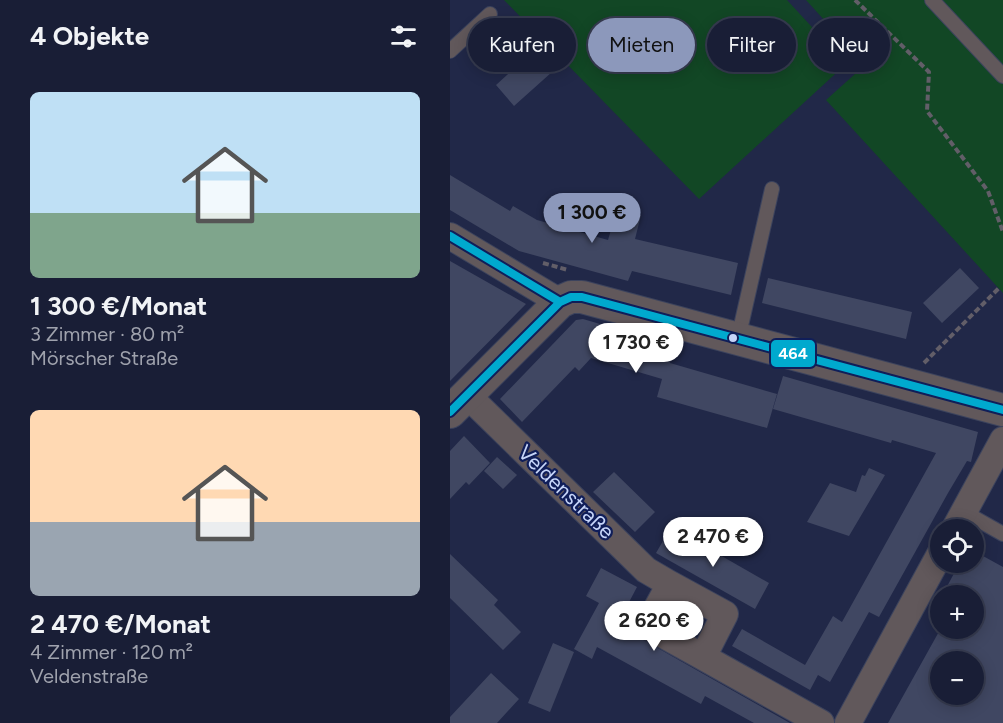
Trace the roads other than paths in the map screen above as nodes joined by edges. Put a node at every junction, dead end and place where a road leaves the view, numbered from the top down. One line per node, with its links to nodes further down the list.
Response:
1 (932, 0): 4 (lane)
2 (489, 14): 3 (lane)
3 (450, 51)
4 (1003, 76)
5 (772, 189): 8 (lane)
6 (450, 236): 7 (street)
7 (560, 302): 8 (street); 9 (street)
8 (738, 339): 10 (street)
9 (458, 403): 16 (street, Veldenstraße)
10 (1003, 410)
11 (1003, 440): 12 (street)
12 (960, 519)
13 (984, 528): 14 (lane)
14 (1003, 534)
15 (930, 572): 19 (street)
16 (670, 584): 17 (street, Veldenstraße); 17 (street)
17 (703, 657): 18 (street)
18 (821, 723)
19 (848, 723)

